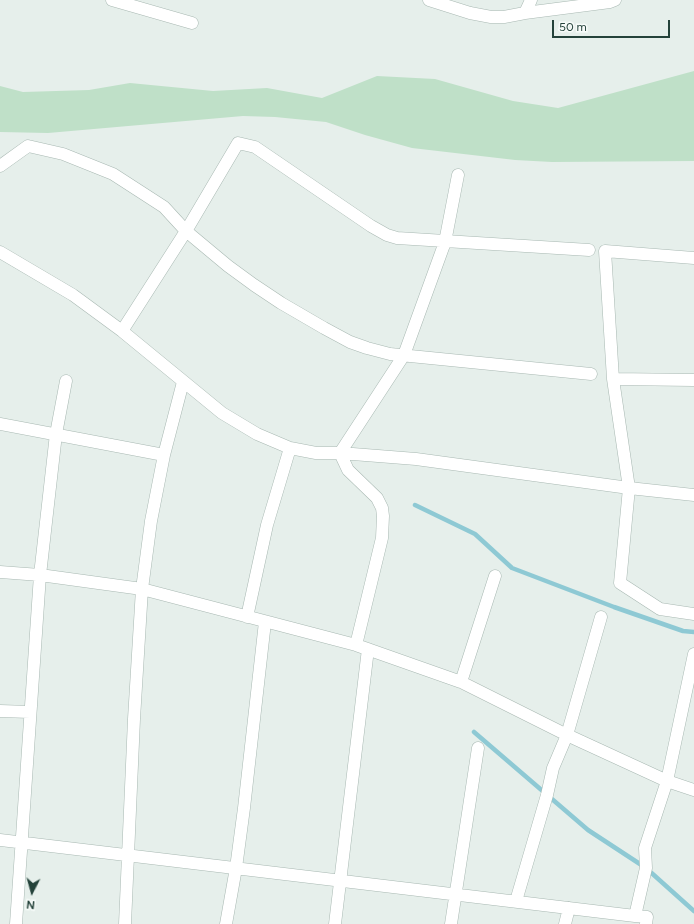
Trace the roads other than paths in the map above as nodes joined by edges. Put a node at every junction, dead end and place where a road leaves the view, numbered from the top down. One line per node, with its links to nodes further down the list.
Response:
1 (112, 0): 6 (street)
2 (429, 0): 5 (street)
3 (531, 0): 5 (street)
4 (615, 0): 5 (street)
5 (525, 13)
6 (192, 23)
7 (0, 166): 9 (street)
8 (458, 175): 10 (street)
9 (186, 231): 10 (street); 14 (street); 15 (street)
10 (445, 242): 11 (street); 15 (street)
11 (588, 250)
12 (0, 252): 14 (street)
13 (694, 258): 17 (street)
14 (122, 331): 20 (street)
15 (404, 355): 16 (street); 24 (street)
16 (591, 374)
17 (613, 379): 18 (street); 26 (street)
18 (694, 380)
19 (66, 381): 22 (street)
20 (183, 382): 23 (street); 25 (street)
21 (0, 424): 22 (street)
22 (56, 434): 25 (street); 29 (street)
23 (290, 448): 24 (street); 33 (street)
24 (340, 453): 26 (street); 36 (street)
25 (164, 455): 31 (street)
26 (629, 488): 27 (street); 32 (street)
27 (694, 495)
28 (0, 572): 29 (street)
29 (40, 576): 31 (street); 41 (street)
30 (495, 576): 39 (street)
31 (142, 589): 33 (street); 48 (street)
32 (694, 614)
33 (247, 617): 35 (street)
34 (602, 617): 42 (street)
35 (265, 622): 36 (street); 49 (street)
36 (356, 645): 37 (street)
37 (368, 649): 39 (street); 50 (street)
38 (694, 654): 44 (street)
39 (461, 682): 42 (street)
40 (0, 711): 41 (street)
41 (30, 712): 47 (street)
42 (567, 735): 44 (street); 52 (street)
43 (478, 748): 51 (street)
44 (667, 781): 45 (street); 54 (street)
45 (694, 790)
46 (0, 840): 47 (street)
47 (21, 842): 48 (street); 55 (street)
48 (128, 855): 49 (street); 56 (street)
49 (236, 868): 50 (street); 57 (street)
50 (340, 880): 51 (street); 58 (street)
51 (455, 894): 52 (street); 59 (street)
52 (516, 902): 53 (street)
53 (569, 908): 54 (street); 60 (street)
54 (635, 916): 61 (street)
55 (16, 924)
56 (125, 924)
57 (226, 924)
58 (335, 924)
59 (451, 924)
60 (565, 924)
61 (646, 924)

